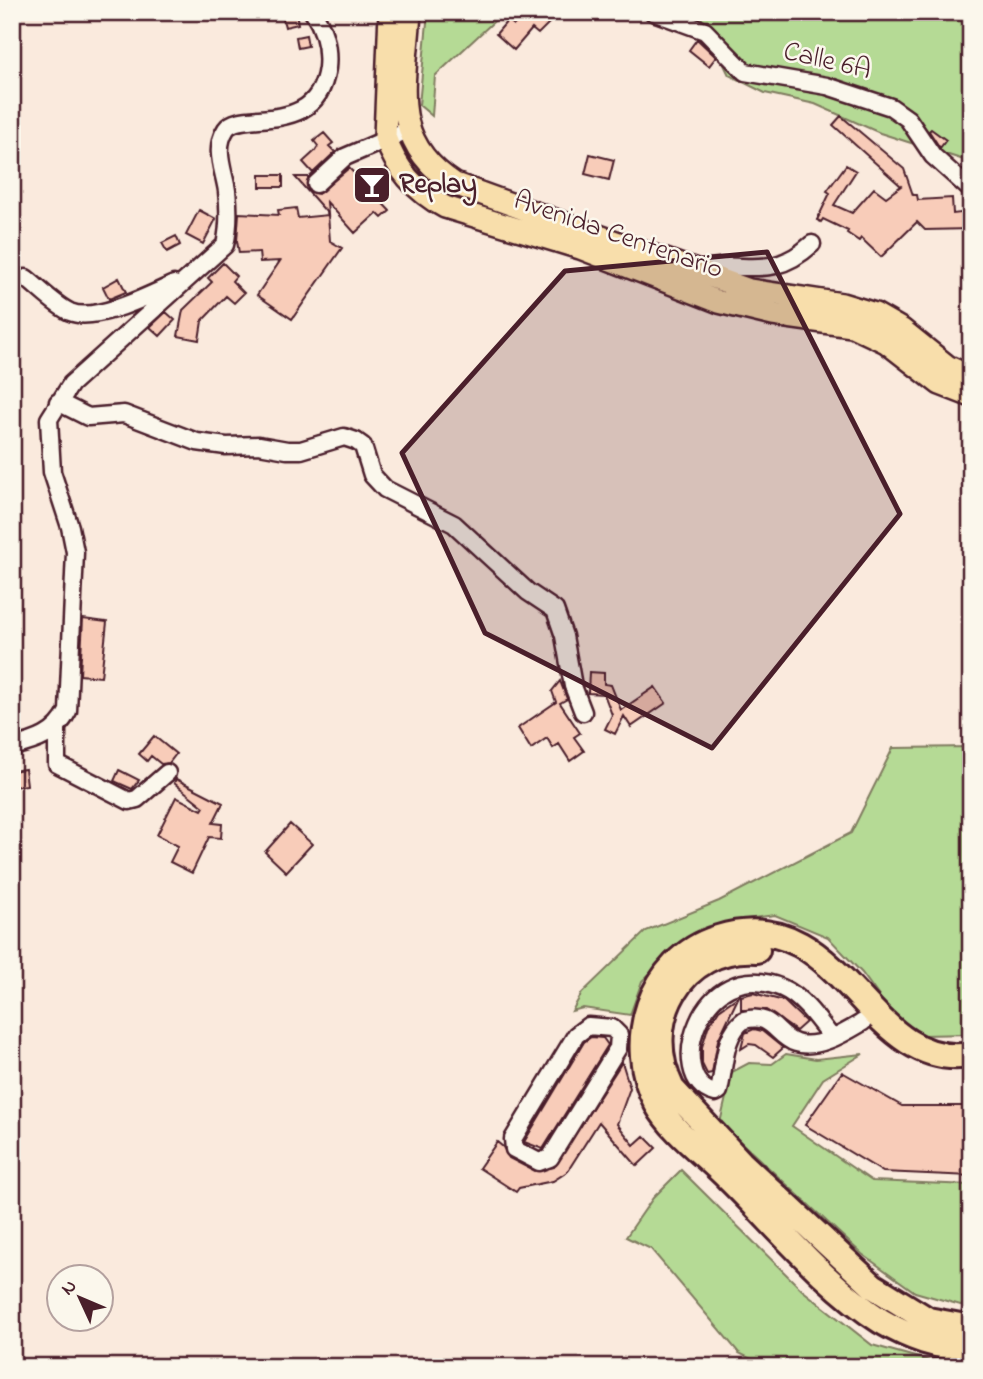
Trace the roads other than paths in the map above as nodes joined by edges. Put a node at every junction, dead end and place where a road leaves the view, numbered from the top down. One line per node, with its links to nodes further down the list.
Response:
1 (313, 12): 11 (street)
2 (390, 12): 6 (main road, Avenida Centenario)
3 (410, 12): 5 (main road, Avenida Centenario)
4 (653, 12): 8 (street, Calle 6A)
5 (408, 130): 6 (street); 10 (main road, Avenida Centenario)
6 (386, 137): 7 (street); 14 (main road, Avenida Centenario)
7 (316, 184)
8 (971, 190)
9 (812, 244): 10 (street)
10 (693, 272): 13 (main road, Avenida Centenario)
11 (192, 275): 12 (street); 15 (street)
12 (26, 278)
13 (971, 377)
14 (971, 396)
15 (58, 402): 16 (street); 17 (street)
16 (583, 712)
17 (57, 729): 18 (street); 19 (street)
18 (12, 747)
19 (167, 773)
20 (863, 1022): 22 (street); 24 (highway); 25 (highway)
21 (630, 1031): 21 (street); 23 (highway); 26 (highway)
22 (832, 1038): 22 (street)
23 (971, 1055)
24 (971, 1071)
25 (971, 1328)
26 (971, 1348)

